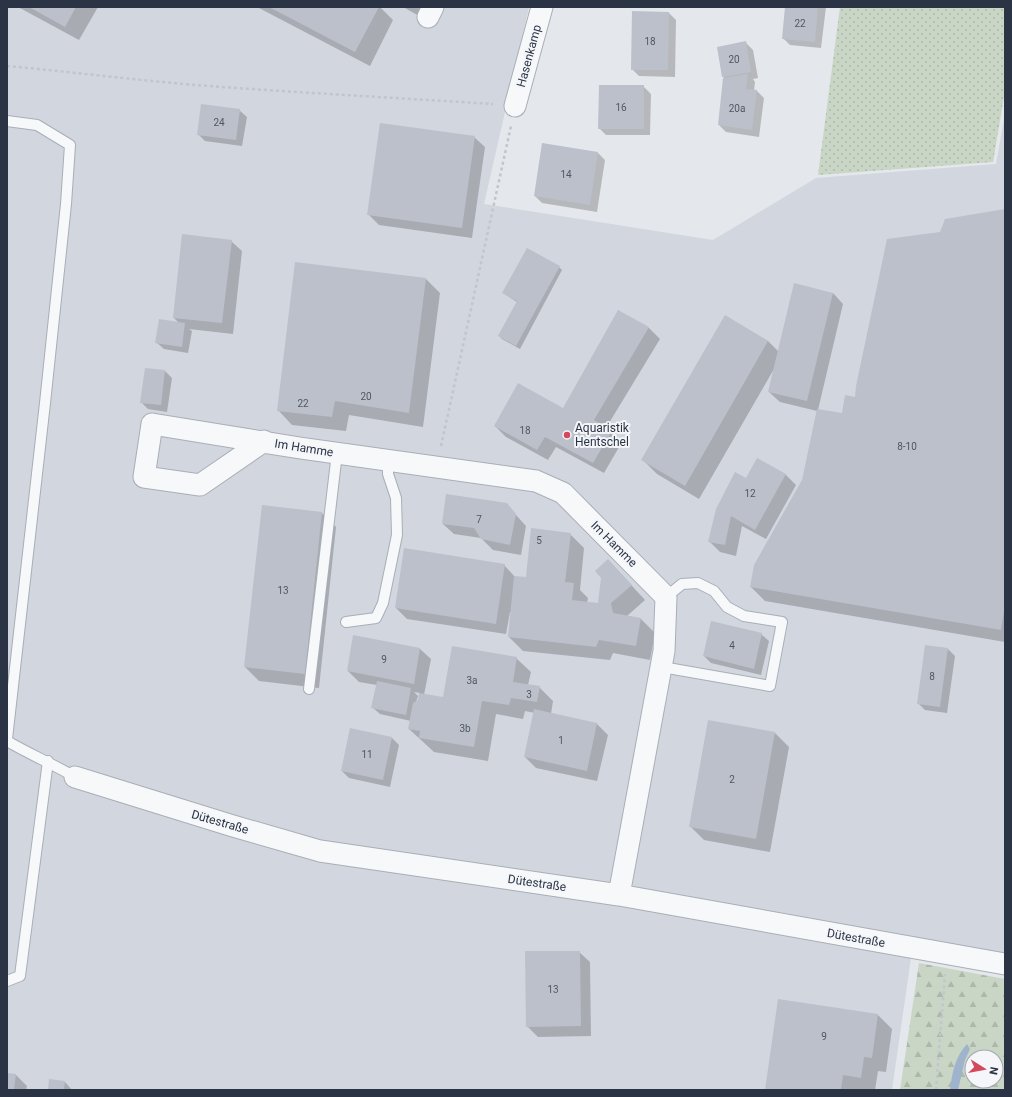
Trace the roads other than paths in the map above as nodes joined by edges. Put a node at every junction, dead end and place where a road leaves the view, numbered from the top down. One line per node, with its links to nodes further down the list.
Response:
1 (542, 7): 2 (street, Hasenkamp)
2 (515, 106)
3 (7, 121): 11 (lane)
4 (264, 441): 4 (street, Im Hamme); 5 (street, Im Hamme)
5 (337, 453): 6 (street, Im Hamme); 10 (lane)
6 (388, 461): 7 (street, Im Hamme); 8 (lane)
7 (666, 598): 9 (street); 9 (lane)
8 (346, 622)
9 (662, 667): 14 (street)
10 (309, 689)
11 (7, 740): 12 (lane)
12 (48, 761): 13 (lane); 16 (lane)
13 (75, 777): 14 (street, Dütestraße)
14 (619, 895): 15 (street, Dütestraße)
15 (1005, 964)
16 (7, 981)

